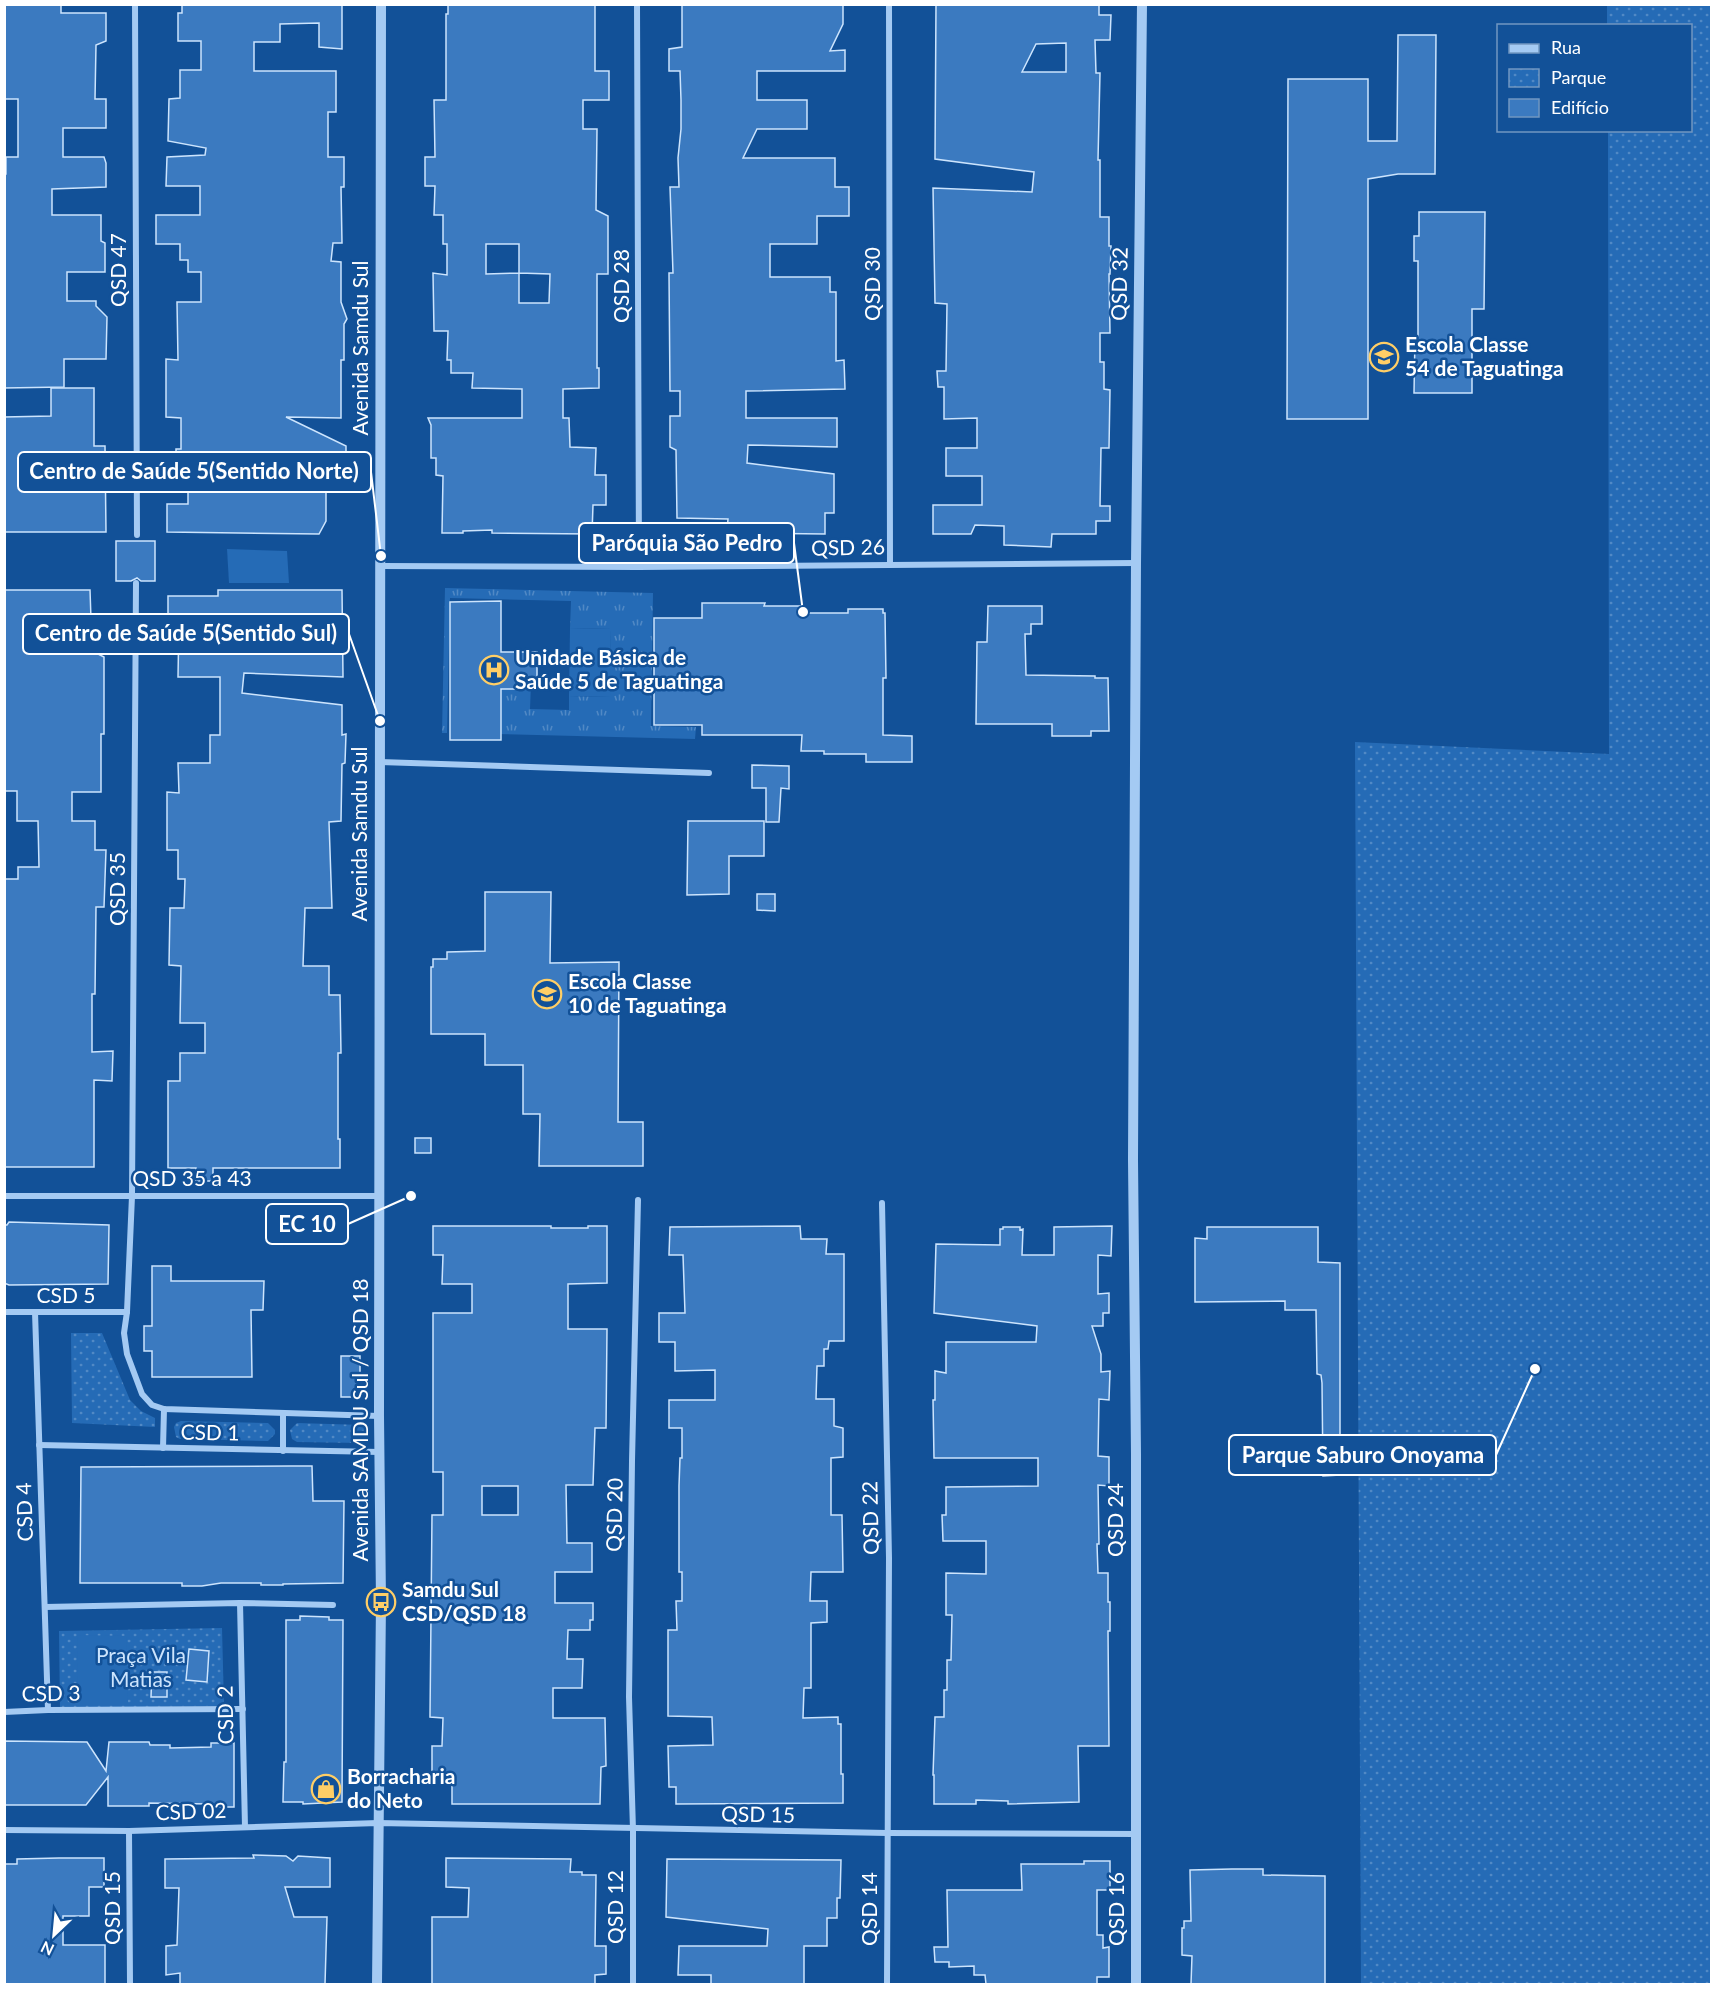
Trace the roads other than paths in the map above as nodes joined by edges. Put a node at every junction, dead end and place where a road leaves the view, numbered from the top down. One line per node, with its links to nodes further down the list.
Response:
1 (135, 4): 6 (street, QSD 47)
2 (381, 4): 9 (street, Avenida Samdu Sul)
3 (637, 4): 10 (street, QSD 28)
4 (889, 4): 8 (street, QSD 30)
5 (1142, 4): 7 (street, QSD 32)
6 (136, 535)
7 (1136, 563): 8 (street, QSD 26); 19 (street, QSD 32)
8 (890, 564): 10 (street, QSD 26)
9 (381, 566): 10 (street, QSD 26); 12 (street, Avenida Samdu Sul)
10 (639, 567)
11 (136, 583): 15 (street, QSD 35)
12 (380, 762): 13 (street); 16 (street, Avenida Samdu Sul)
13 (710, 772)
14 (4, 1196): 15 (street, QSD 35 a 43)
15 (132, 1196): 16 (street, QSD 35 a 43); 22 (street, QSD 35)
16 (380, 1196): 25 (street, Avenida SAMDU Sul / QSD 18)
17 (638, 1200): 39 (street, QSD 20)
18 (882, 1203): 41 (street, QSD 22)
19 (1135, 1207): 42 (street, QSD 24)
20 (4, 1312): 21 (street, CSD 5)
21 (35, 1312): 22 (street, CSD 5); 26 (street, CSD 4)
22 (127, 1312): 23 (street, QSD 35)
23 (164, 1409): 24 (street); 27 (street)
24 (283, 1414): 25 (street); 28 (street)
25 (379, 1416): 29 (street, Avenida SAMDU Sul / QSD 18)
26 (39, 1445): 27 (street, CSD 1); 32 (street, CSD 4)
27 (163, 1448): 28 (street, CSD 1)
28 (283, 1451): 29 (street, CSD 1)
29 (380, 1452): 36 (street, Avenida SAMDU Sul / QSD 18)
30 (240, 1603): 31 (street); 32 (street); 33 (street, CSD 2)
31 (333, 1605)
32 (45, 1606): 34 (street, CSD 4)
33 (243, 1709): 34 (street, CSD 3); 37 (street, CSD 2)
34 (48, 1710): 35 (street, CSD 3)
35 (4, 1712)
36 (378, 1823): 37 (street, CSD 02); 39 (street, QSD 15); 44 (street, Avenida SAMDU Sul / QSD 18)
37 (244, 1827): 40 (street, CSD 02)
38 (4, 1830): 40 (street, CSD 02)
39 (633, 1830): 41 (street, QSD 15); 45 (street, QSD 12)
40 (129, 1831): 43 (street, QSD 15)
41 (887, 1833): 42 (street, QSD 15); 46 (street, QSD 14)
42 (1137, 1834): 47 (street, QSD 16)
43 (130, 1984)
44 (377, 1984)
45 (633, 1984)
46 (887, 1984)
47 (1137, 1984)

